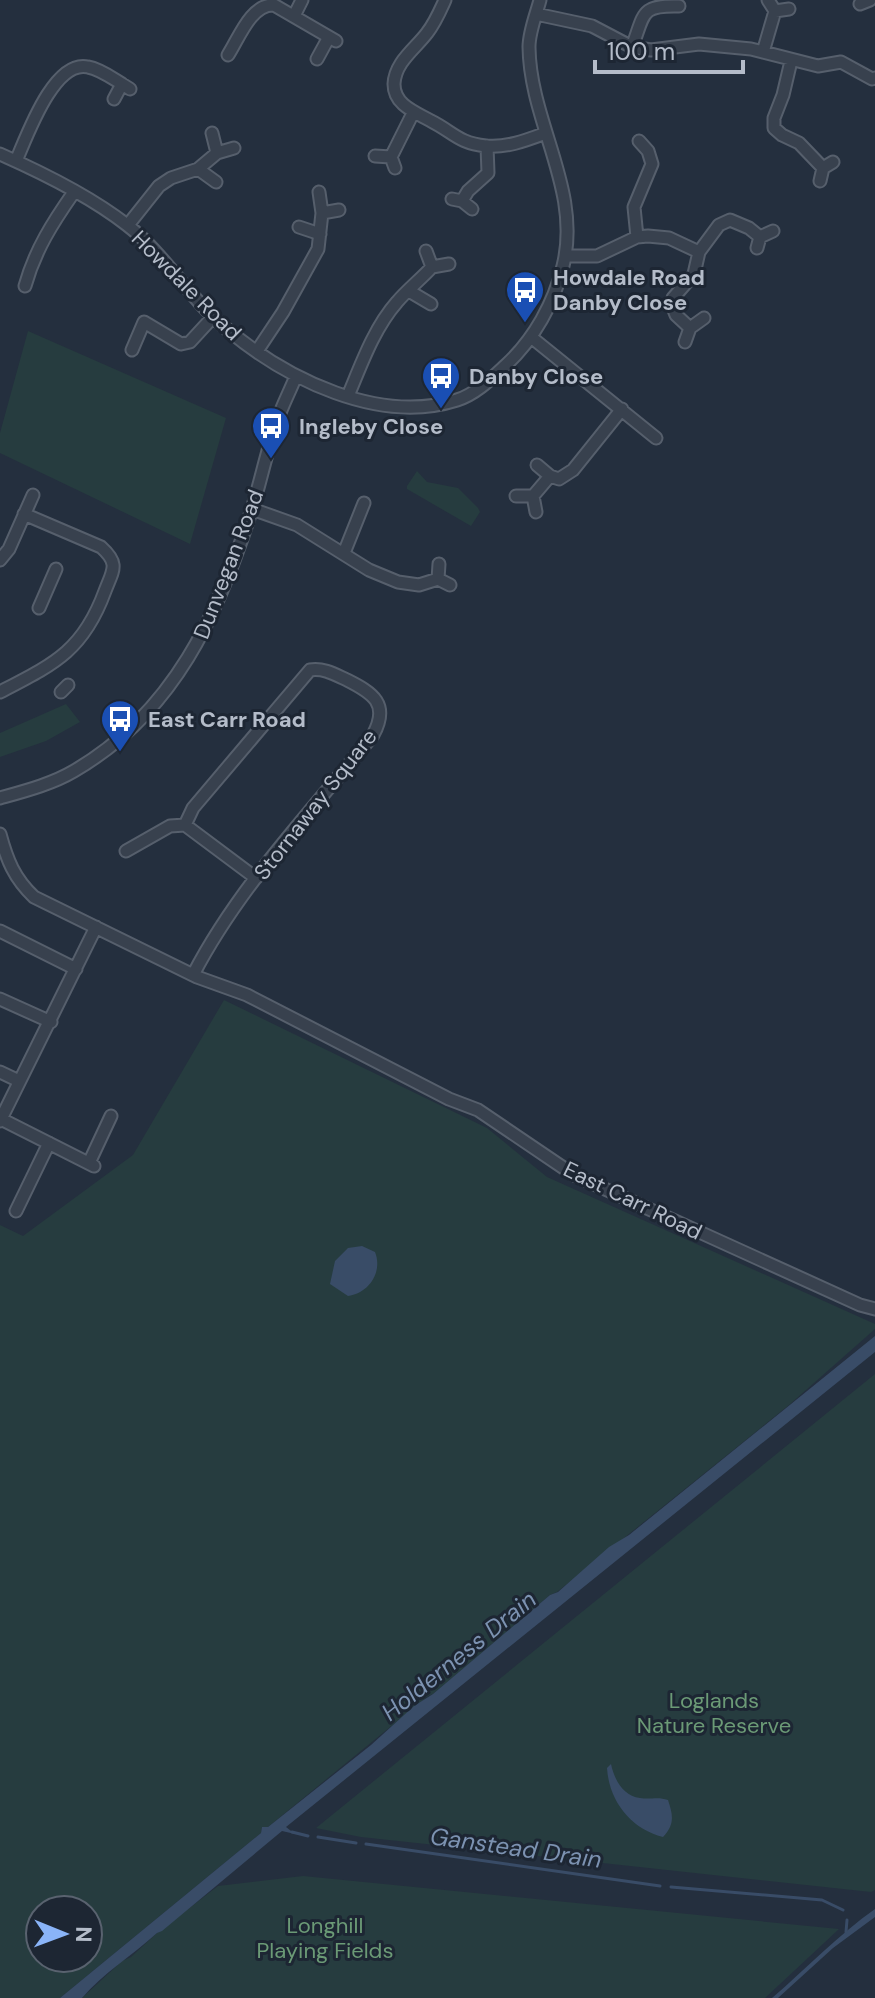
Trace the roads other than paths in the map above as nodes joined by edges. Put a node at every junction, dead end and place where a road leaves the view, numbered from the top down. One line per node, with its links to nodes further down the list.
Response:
1 (302, 0): 9 (street)
2 (445, 0): 17 (street)
3 (540, 0): 8 (street, Howdale Road)
4 (650, 4): 5 (street); 10 (street)
5 (679, 6)
6 (772, 6): 7 (street); 11 (street)
7 (789, 9)
8 (536, 14): 10 (street); 19 (street, Howdale Road)
9 (294, 16): 12 (street); 13 (street)
10 (632, 47): 11 (street)
11 (763, 52): 14 (street)
12 (317, 53)
13 (228, 55)
14 (791, 61): 15 (street); 28 (street)
15 (875, 78)
16 (114, 99): 26 (street)
17 (413, 113): 21 (street); 25 (street)
18 (212, 133): 23 (street)
19 (546, 133): 21 (street); 42 (street, Howdale Road)
20 (639, 141): 39 (street)
21 (487, 146): 32 (street)
22 (234, 148): 23 (street)
23 (217, 153): 27 (street)
24 (0, 154): 26 (street, Howdale Road)
25 (375, 156)
26 (16, 161): 30 (street, Howdale Road)
27 (198, 169): 29 (street); 35 (street)
28 (825, 170)
29 (216, 182)
30 (74, 192): 35 (street, Howdale Road); 45 (street)
31 (319, 192): 34 (street)
32 (462, 203)
33 (339, 210): 34 (street)
34 (322, 213): 38 (street)
35 (128, 225): 48 (street, Howdale Road)
36 (299, 227): 38 (street)
37 (773, 231): 41 (street)
38 (320, 234): 54 (street)
39 (637, 237): 41 (street); 42 (street)
40 (426, 251): 44 (street)
41 (699, 252): 50 (street)
42 (565, 256): 51 (street, Howdale Road)
43 (449, 264): 44 (street)
44 (432, 267): 46 (street)
45 (25, 286)
46 (409, 291): 47 (street); 56 (street)
47 (431, 304)
48 (213, 317): 53 (street); 54 (street, Howdale Road)
49 (704, 318): 50 (street)
50 (690, 328): 52 (street)
51 (531, 337): 56 (street, Howdale Road); 57 (street)
52 (685, 342)
53 (132, 350)
54 (257, 351): 55 (street, Howdale Road)
55 (296, 376): 56 (street, Howdale Road); 65 (street, Dunvegan Road)
56 (348, 396)
57 (622, 409): 58 (street); 60 (street)
58 (656, 438)
59 (537, 465): 60 (street)
60 (550, 476): 63 (street)
61 (33, 495): 67 (street)
62 (516, 496): 63 (street)
63 (533, 496): 66 (street)
64 (364, 503): 68 (street)
65 (252, 509): 68 (street); 76 (street, Dunvegan Road)
66 (536, 512)
67 (24, 514): 69 (street); 75 (street)
68 (344, 553): 72 (street)
69 (0, 560)
70 (439, 564): 72 (street)
71 (56, 569): 74 (street)
72 (438, 579): 73 (street)
73 (450, 585)
74 (39, 608)
75 (0, 692)
76 (0, 798)
77 (185, 825): 79 (street); 80 (street); 80 (street, Stornaway Square)
78 (0, 834): 81 (street, East Carr Road)
79 (133, 851)
80 (256, 878): 84 (street, Stornaway Square)
81 (96, 927): 83 (street); 84 (street, East Carr Road)
82 (0, 931): 83 (street)
83 (76, 969): 86 (street)
84 (193, 975): 93 (street, East Carr Road)
85 (0, 999): 86 (street)
86 (51, 1022): 88 (street)
87 (0, 1072): 88 (street)
88 (19, 1081): 90 (street)
89 (111, 1116): 91 (street)
90 (0, 1120): 91 (street)
91 (49, 1143): 92 (street)
92 (16, 1211)
93 (875, 1309)

